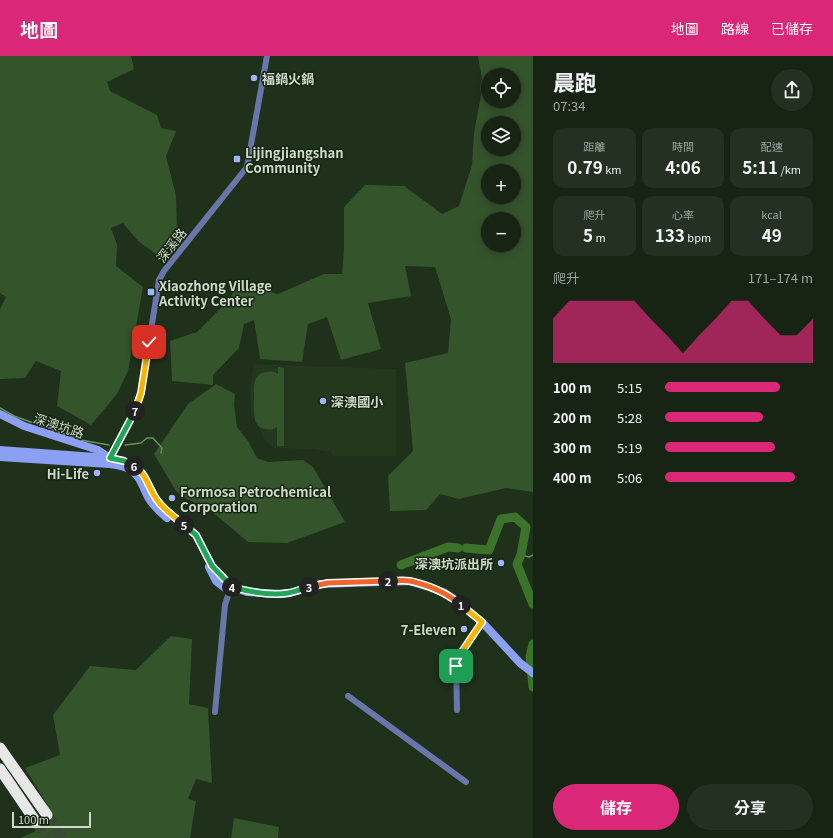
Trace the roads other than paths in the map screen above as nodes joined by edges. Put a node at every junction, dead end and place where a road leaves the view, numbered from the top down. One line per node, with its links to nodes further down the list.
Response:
1 (267, 56): 5 (street, 深溪路)
2 (0, 414): 5 (main road, 深澳坑路)
3 (0, 450): 5 (main road)
4 (0, 457): 5 (main road)
5 (110, 461): 6 (main road, 深澳坑路)
6 (232, 586): 7 (main road, 深澳坑路); 11 (street)
7 (482, 622): 8 (main road, 深澳坑路); 10 (street)
8 (531, 671)
9 (348, 696): 14 (street)
10 (457, 710)
11 (215, 712)
12 (0, 748): 15 (highway)
13 (0, 768): 16 (highway)
14 (466, 782)
15 (47, 815)
16 (36, 822)

